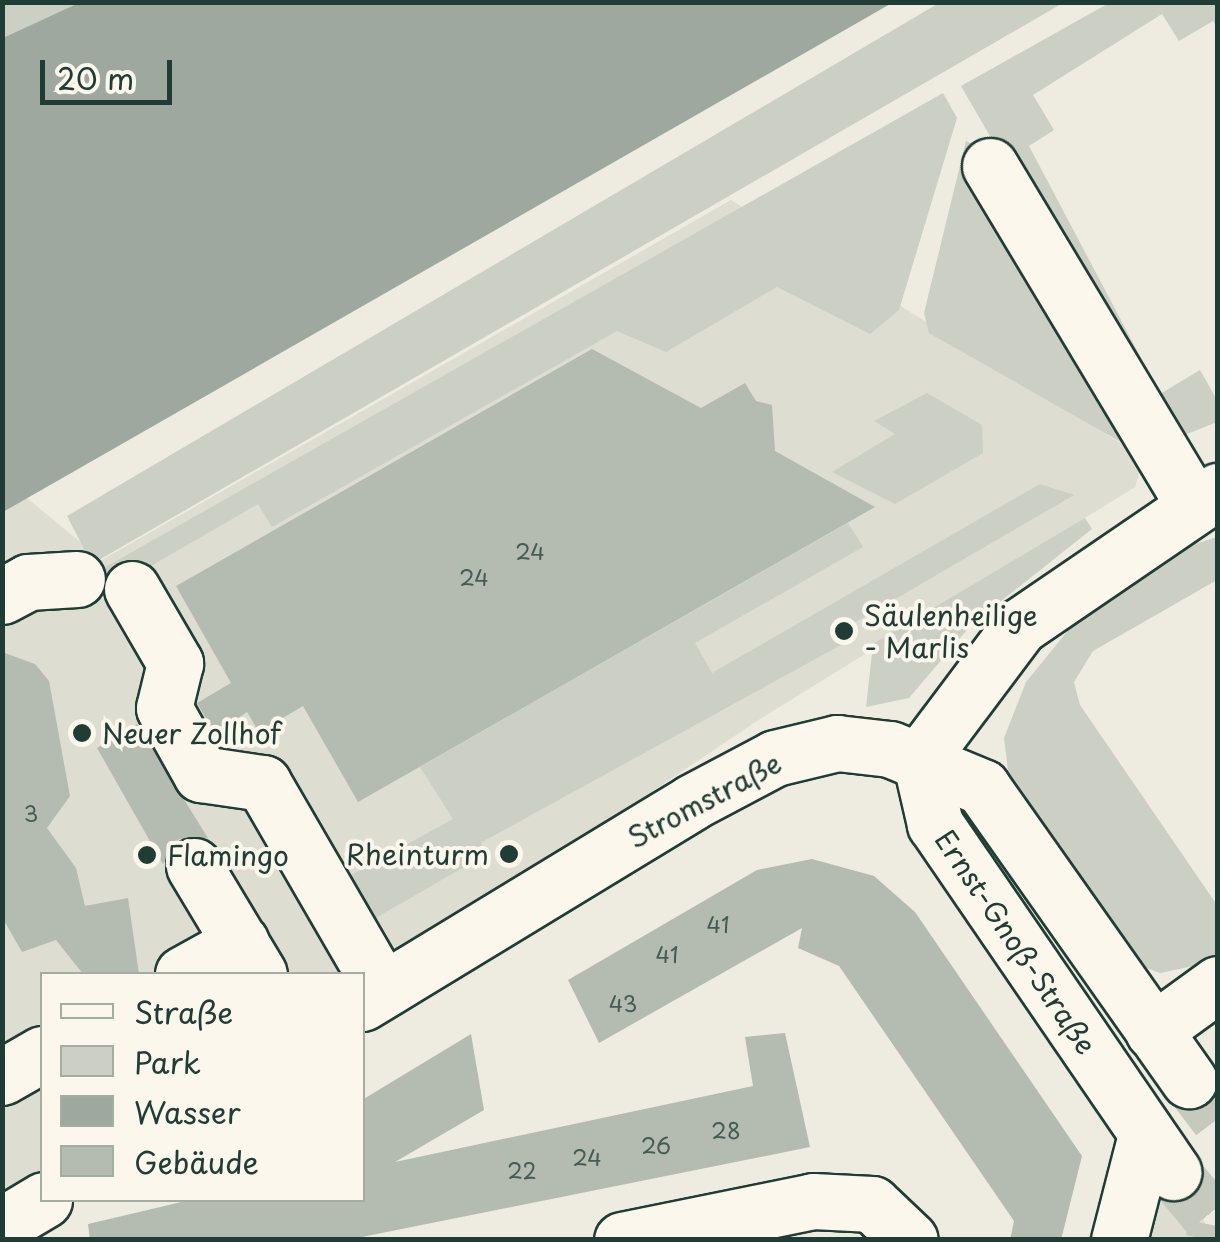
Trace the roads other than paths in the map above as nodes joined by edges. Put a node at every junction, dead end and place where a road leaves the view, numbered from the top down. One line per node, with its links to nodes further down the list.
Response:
1 (990, 166): 2 (main road)
2 (1205, 497): 6 (main road)
3 (77, 579): 5 (main road)
4 (132, 589): 10 (main road)
5 (2, 596)
6 (920, 759): 12 (main road, Stromstraße); 13 (main road); 17 (main road, Ernst-Gnoß-Straße)
7 (194, 866): 8 (main road)
8 (250, 958): 9 (main road)
9 (191, 972)
10 (359, 972)
11 (1218, 984): 13 (main road)
12 (372, 997)
13 (1153, 1030): 16 (main road); 17 (main road)
14 (40, 1055): 15 (main road)
15 (2, 1077)
16 (1189, 1080)
17 (1152, 1143): 22 (main road)
18 (41, 1202): 20 (main road)
19 (891, 1222): 21 (main road)
20 (2, 1225)
21 (622, 1240)
22 (1119, 1240)

